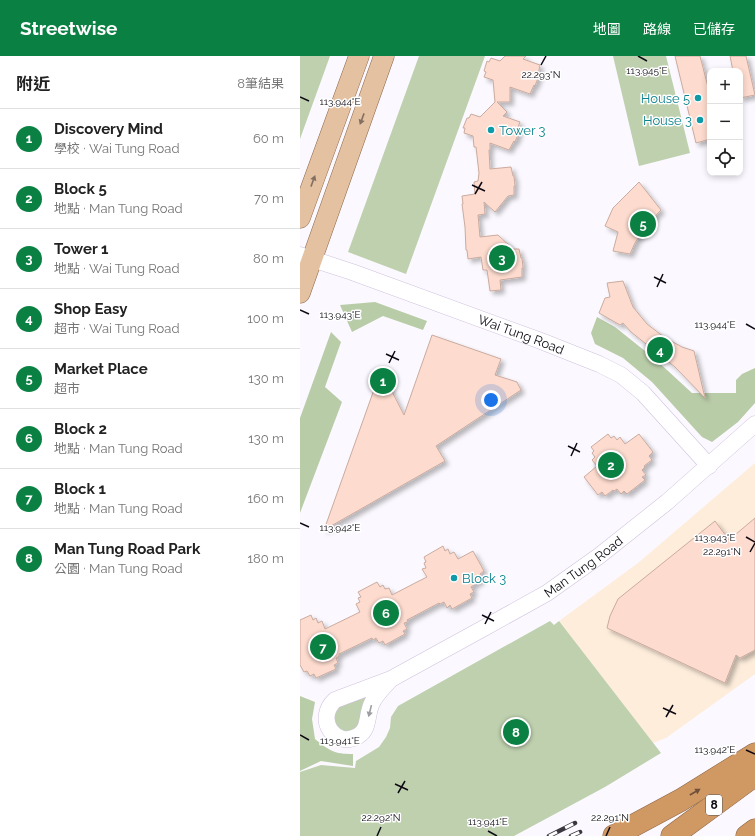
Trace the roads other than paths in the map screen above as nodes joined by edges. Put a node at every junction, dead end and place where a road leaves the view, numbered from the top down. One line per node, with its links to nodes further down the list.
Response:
1 (359, 56): 3 (main road, one-way to 1)
2 (384, 56): 4 (main road, one-way to 4)
3 (300, 218)
4 (306, 257): 5 (main road); 7 (street, Wai Tung Road)
5 (300, 293)
6 (755, 424): 7 (street, Man Tung Road)
7 (709, 466): 8 (street, Man Tung Road)
8 (391, 679)
9 (755, 754): 12 (highway, one-way to 9)
10 (755, 775): 13 (highway, 8)
11 (755, 830): 14 (highway)
12 (614, 836)
13 (672, 836)
14 (747, 836)

